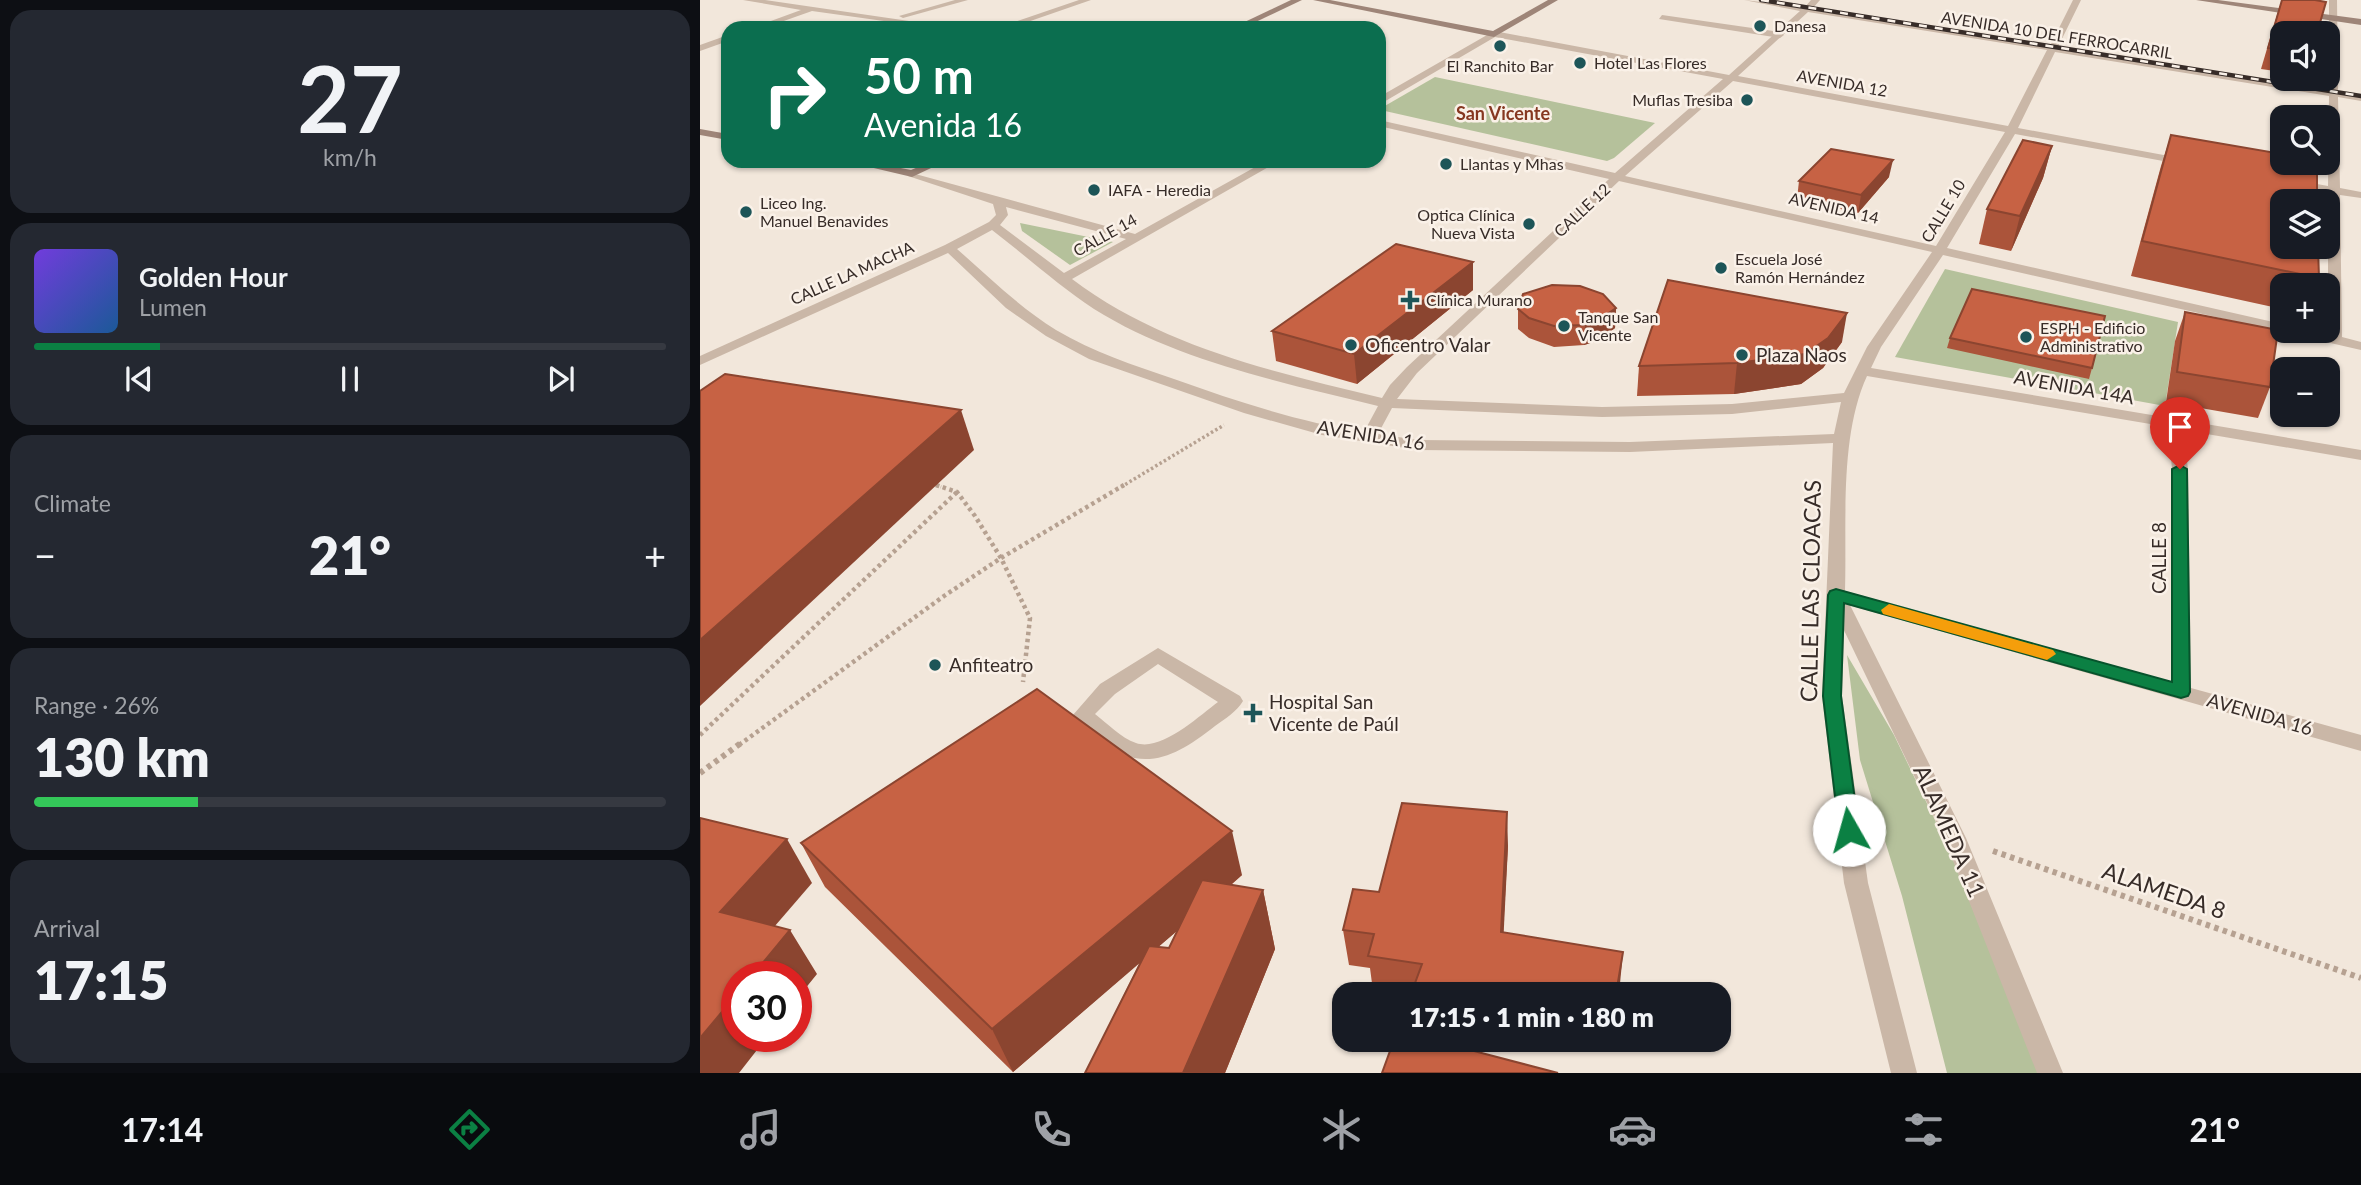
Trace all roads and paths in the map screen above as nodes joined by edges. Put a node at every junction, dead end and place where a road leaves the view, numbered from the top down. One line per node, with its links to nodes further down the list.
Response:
1 (747, 0): 14 (street)
2 (964, 0): 16 (street)
3 (1087, 0): 20 (street)
4 (1298, 0): 21 (main road)
5 (1317, 0): 24 (main road, AVENIDA 12)
6 (1554, 0): 24 (main road)
7 (1748, 0): 13 (street, AVENIDA 10 DEL FERROCARRIL)
8 (1775, 0): 13 (street, AVENIDA 10 DEL FERROCARRIL)
9 (2077, 0): 27 (street, CALLE 10)
10 (2200, 0): 17 (main road)
11 (2333, 0): 17 (street)
12 (841, 1): 14 (street)
13 (1810, 5): 25 (street, CALLE 12); 27 (street, AVENIDA 10 DEL FERROCARRIL)
14 (812, 8): 16 (street); 18 (street)
15 (1662, 17): 25 (street)
16 (895, 18): 19 (street)
17 (2333, 18): 22 (street); 23 (main road)
18 (776, 21)
19 (912, 21)
20 (1022, 21)
21 (1252, 21)
22 (2333, 21)
23 (2361, 22)
24 (1494, 34): 30 (street, AVENIDA 12); 34 (street)
25 (1780, 35): 30 (street, CALLE 12)
26 (721, 40): 28 (street)
27 (2053, 46): 31 (street, AVENIDA 10 DEL FERROCARRIL); 37 (street, CALLE 10)
28 (700, 47): 29 (street)
29 (721, 50)
30 (1730, 79): 37 (street, AVENIDA 12); 45 (street, CALLE 12)
31 (2270, 81)
32 (2334, 91): 33 (street, AVENIDA 10 DEL FERROCARRIL); 35 (street, AVENIDA 10 DEL FERROCARRIL); 48 (street)
33 (2361, 93)
34 (1386, 97)
35 (2361, 98)
36 (1386, 125): 45 (street, AVENIDA 14)
37 (2011, 131): 40 (street, AVENIDA 12); 55 (street, CALLE 10)
38 (700, 132): 39 (main road)
39 (721, 136)
40 (2200, 165)
41 (883, 168): 44 (main road)
42 (925, 168): 44 (main road)
43 (1262, 168): 53 (street, CALLE 14)
44 (912, 174): 51 (street)
45 (1617, 177): 55 (street, AVENIDA 14); 63 (street, CALLE 12)
46 (2281, 180): 47 (street)
47 (2330, 189)
48 (2335, 189)
49 (2340, 191): 50 (street)
50 (2361, 195)
51 (998, 202): 52 (street); 53 (street)
52 (993, 225): 54 (street, CALLE LA MACHA); 56 (street, AVENIDA 16)
53 (1137, 238): 56 (street, CALLE 14)
54 (948, 248): 60 (street, CALLE LA MACHA); 64 (street, AVENIDA 16)
55 (1940, 250): 57 (street, AVENIDA 14); 61 (street, CALLE 10)
56 (1063, 279): 63 (street, AVENIDA 16)
57 (2270, 325)
58 (2340, 341): 59 (street)
59 (2361, 346)
60 (700, 361)
61 (1863, 371): 62 (street, CALLE 10); 65 (street, AVENIDA 14A)
62 (1850, 397): 63 (street, AVENIDA 16); 67 (street, CALLE 10)
63 (1386, 403): 66 (street, CALLE 12)
64 (1249, 410): 66 (street, AVENIDA 16); 71 (path)
65 (2175, 424): 68 (street, AVENIDA 14A); 74 (street, CALLE 8)
66 (1368, 438): 67 (street, AVENIDA 16)
67 (1840, 438): 72 (street, CALLE LAS CLOACAS)
68 (2361, 455)
69 (936, 485): 70 (path)
70 (957, 492): 71 (path); 76 (path)
71 (1001, 558): 73 (path); 78 (path)
72 (1836, 595): 74 (street, AVENIDA 16); 79 (street, ALAMEDA 11); 81 (street, CALLE LAS CLOACAS)
73 (1023, 682)
74 (2181, 692): 77 (street, AVENIDA 16)
75 (1233, 701): 75 (street)
76 (700, 735)
77 (2361, 743)
78 (700, 773)
79 (1955, 838): 80 (path, ALAMEDA 8); 82 (street, ALAMEDA 11)
80 (2361, 978)
81 (1904, 1073)
82 (2050, 1073)

